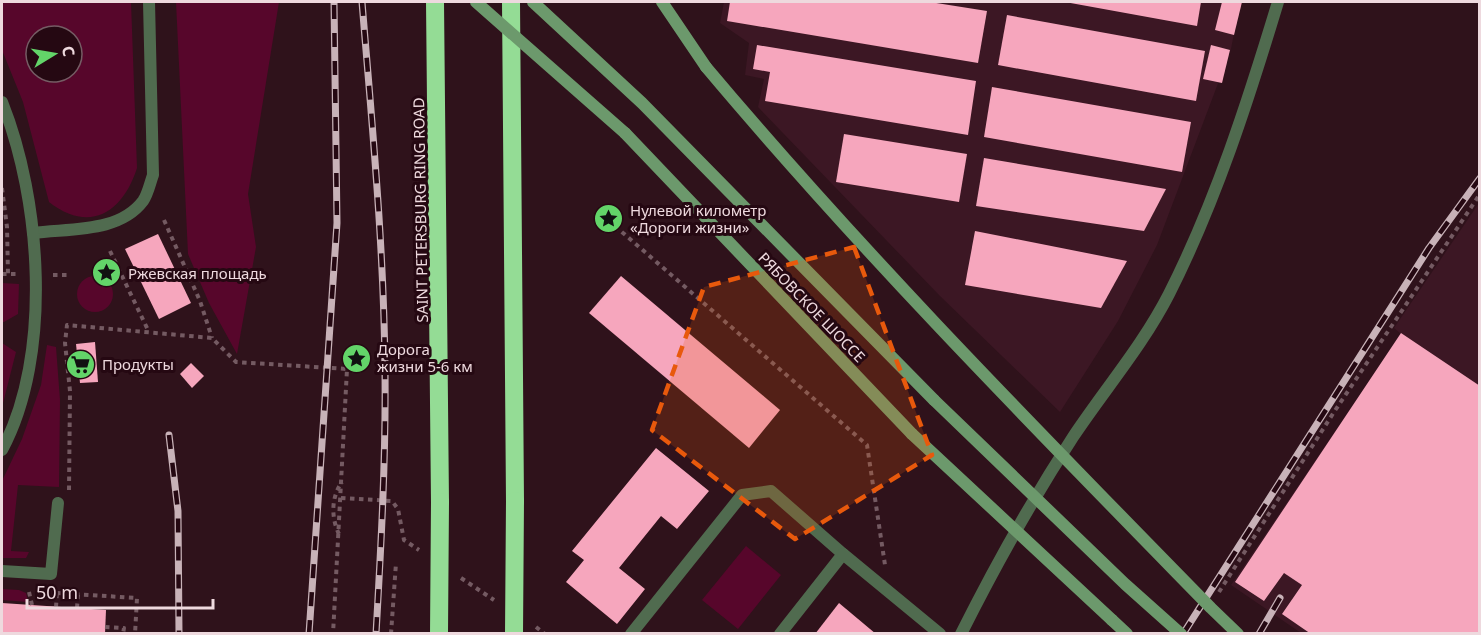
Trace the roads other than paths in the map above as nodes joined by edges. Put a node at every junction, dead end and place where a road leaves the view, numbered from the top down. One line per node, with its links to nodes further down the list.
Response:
1 (149, 2): 9 (street)
2 (435, 2): 15 (highway, SAINT PETERSBURG RING ROAD, bridge)
3 (476, 2): 20 (main road, РЯБОВСКОЕ ШОССЕ, bridge)
4 (511, 2): 14 (highway, bridge)
5 (533, 2): 21 (main road, РЯБОВСКОЕ ШОССЕ, bridge)
6 (662, 2): 22 (main road, bridge)
7 (1278, 2): 19 (street)
8 (2, 102): 9 (street)
9 (33, 233): 10 (street)
10 (2, 450)
11 (58, 503): 13 (street)
12 (843, 554): 16 (street); 17 (street); 18 (street)
13 (2, 571)
14 (520, 627)
15 (440, 633)
16 (631, 633)
17 (780, 633)
18 (940, 633)
19 (961, 633)
20 (1127, 633)
21 (1180, 633)
22 (1238, 633)

